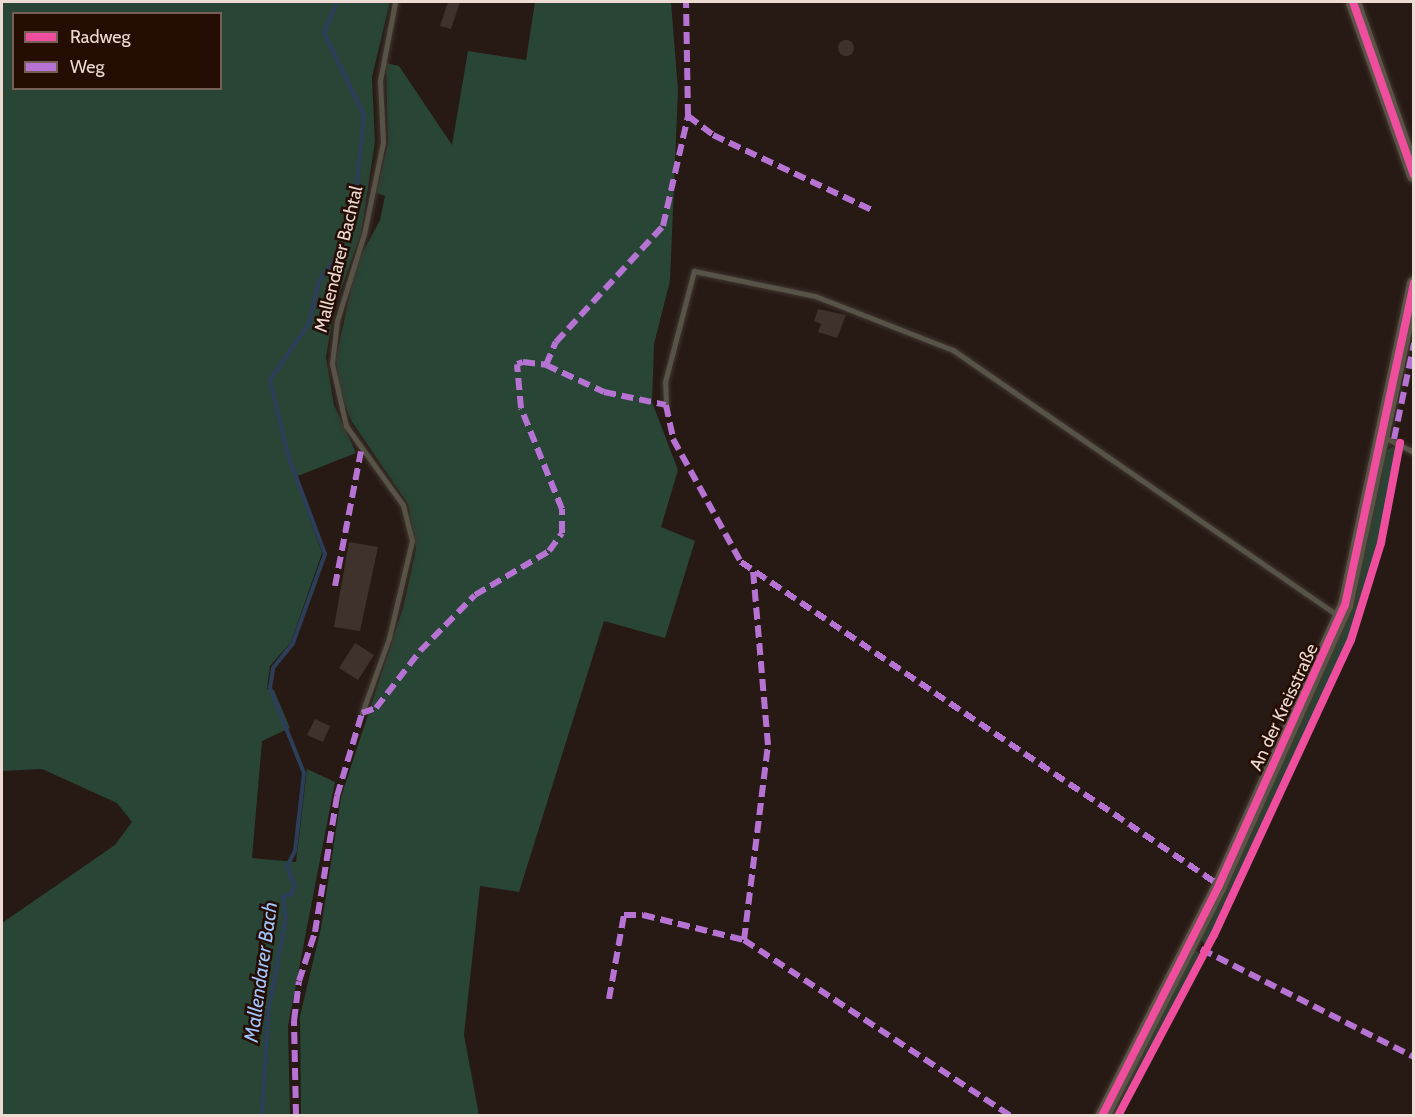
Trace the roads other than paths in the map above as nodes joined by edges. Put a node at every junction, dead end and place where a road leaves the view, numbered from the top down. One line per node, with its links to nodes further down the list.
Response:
1 (395, 2): 9 (lane, Mallendarer Bachtal)
2 (1353, 2): 3 (street)
3 (1413, 175)
4 (1413, 283): 6 (street, An der Kreisstraße)
5 (666, 405): 8 (lane)
6 (1382, 436): 7 (lane); 8 (street, An der Kreisstraße)
7 (1413, 452)
8 (1341, 617): 10 (street, An der Kreisstraße)
9 (362, 714)
10 (1102, 1116)

